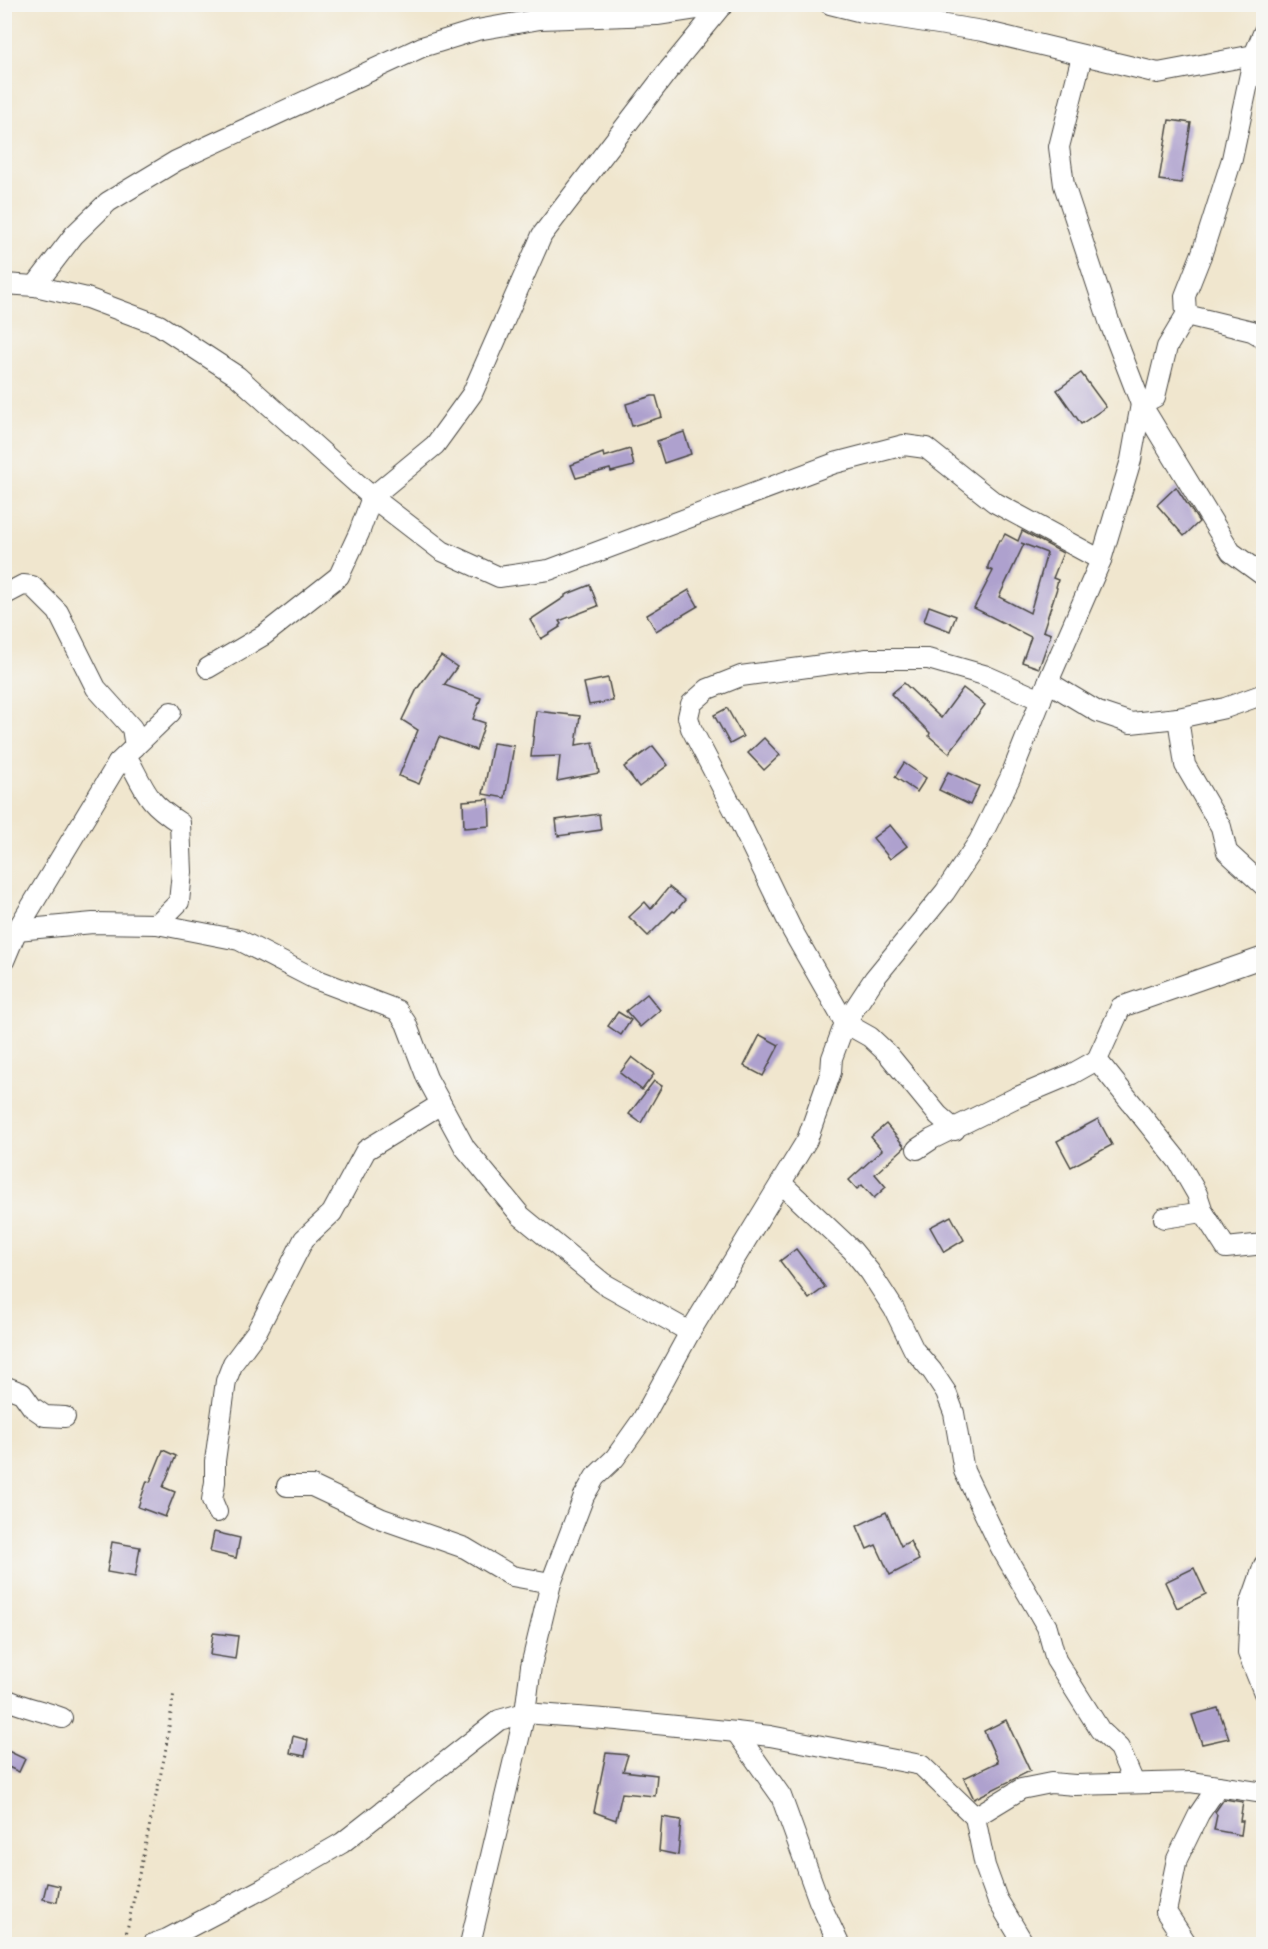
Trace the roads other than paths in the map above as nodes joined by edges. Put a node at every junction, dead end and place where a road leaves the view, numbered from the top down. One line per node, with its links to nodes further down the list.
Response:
1 (830, 4): 4 (street)
2 (1263, 31): 3 (street)
3 (1254, 55): 4 (street); 7 (street)
4 (1082, 56): 9 (street)
5 (4, 284): 6 (street)
6 (35, 286): 10 (street); 10 (street)
7 (1186, 315): 8 (street); 9 (street)
8 (1263, 338)
9 (1141, 404): 11 (street); 12 (street)
10 (372, 497): 11 (street); 14 (street)
11 (1101, 560): 15 (street)
12 (1263, 576)
13 (4, 595): 19 (street)
14 (208, 668)
15 (1044, 691): 18 (street); 26 (street); 26 (street)
16 (1263, 694): 18 (street)
17 (171, 712): 19 (street)
18 (1178, 718): 21 (street)
19 (135, 747): 20 (street)
20 (118, 763): 22 (street); 23 (street)
21 (1263, 886)
22 (157, 924): 23 (street); 28 (street)
23 (11, 932): 25 (street)
24 (1263, 957): 27 (street)
25 (4, 961)
26 (845, 1023): 29 (street); 31 (street)
27 (1097, 1060): 29 (street); 32 (street)
28 (441, 1104): 35 (street); 39 (street)
29 (955, 1130): 30 (street)
30 (917, 1149)
31 (782, 1183): 35 (street); 47 (street)
32 (1203, 1212): 33 (street); 34 (street)
33 (1164, 1218)
34 (1263, 1244)
35 (690, 1332): 41 (street)
36 (4, 1386): 37 (street)
37 (65, 1417)
38 (288, 1486): 41 (street)
39 (218, 1512)
40 (1263, 1565): 42 (street)
41 (551, 1582): 44 (street)
42 (1263, 1693)
43 (4, 1698): 45 (street)
44 (525, 1713): 46 (street); 51 (street); 52 (street)
45 (62, 1718)
46 (736, 1732): 50 (street); 53 (street)
47 (1134, 1783): 48 (street); 50 (street)
48 (1218, 1786): 49 (street); 55 (street)
49 (1263, 1793)
50 (975, 1817): 54 (street)
51 (153, 1944)
52 (470, 1944)
53 (839, 1944)
54 (1024, 1944)
55 (1187, 1944)

